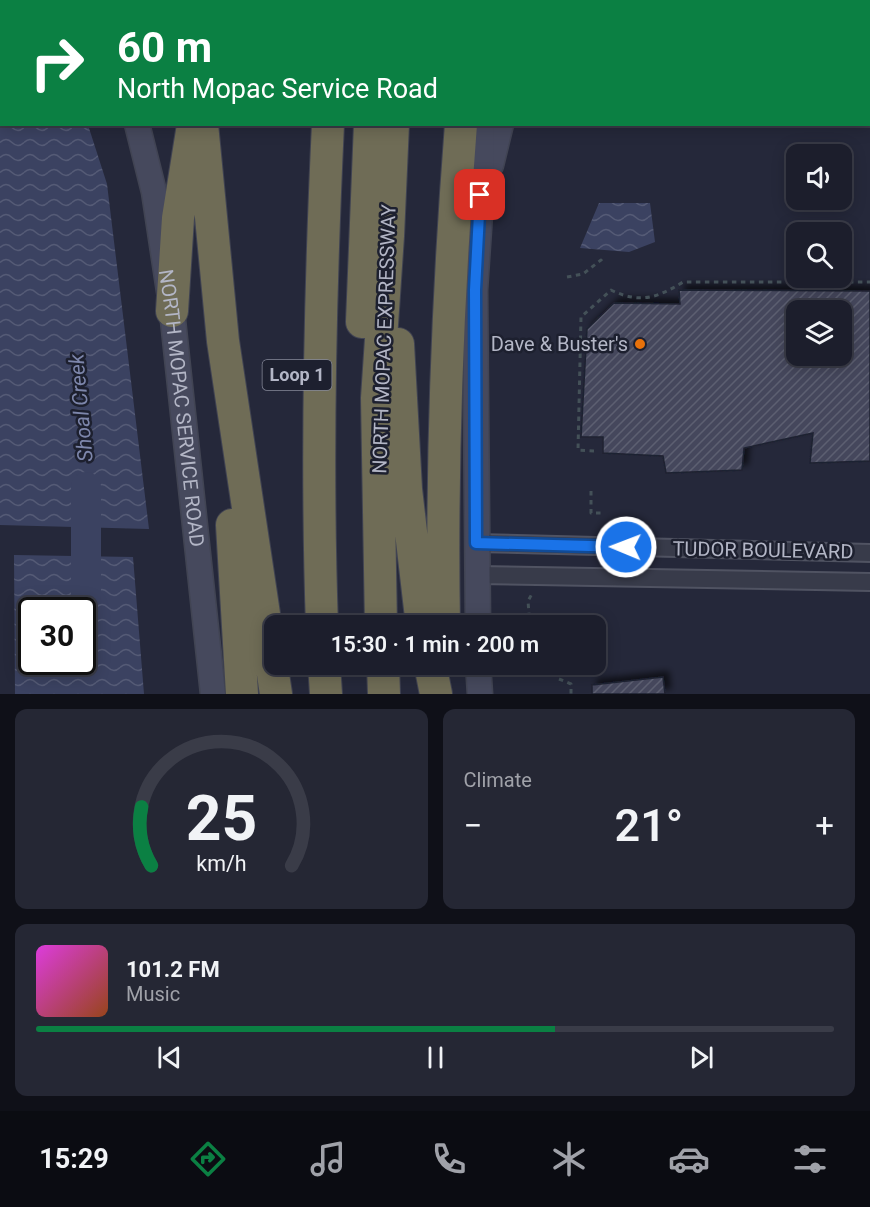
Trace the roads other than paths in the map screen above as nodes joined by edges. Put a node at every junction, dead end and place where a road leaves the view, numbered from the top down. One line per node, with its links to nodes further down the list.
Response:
1 (138, 126): 13 (main road, NORTH MOPAC SERVICE ROAD)
2 (193, 126): 13 (highway)
3 (202, 126): 14 (highway)
4 (307, 126): 19 (highway, Loop 1)
5 (328, 126): 20 (highway)
6 (370, 126): 21 (highway)
7 (393, 126): 12 (highway, NORTH MOPAC EXPRESSWAY)
8 (461, 126): 24 (highway)
9 (482, 126): 11 (main road)
10 (501, 126): 11 (main road)
11 (480, 214): 15 (main road)
12 (388, 236): 22 (highway, NORTH MOPAC EXPRESSWAY); 23 (highway)
13 (172, 311): 33 (main road, NORTH MOPAC SERVICE ROAD)
14 (224, 341): 34 (highway); 35 (highway)
15 (476, 543): 16 (street, TUDOR BOULEVARD); 17 (main road)
16 (870, 553)
17 (477, 575): 18 (street, TUDOR BOULEVARD); 25 (main road)
18 (870, 582)
19 (300, 615)
20 (322, 615)
21 (364, 615)
22 (381, 615)
23 (421, 615)
24 (444, 615)
25 (478, 615)
26 (303, 675): 36 (highway)
27 (325, 675): 37 (highway)
28 (367, 675): 38 (highway)
29 (383, 675): 39 (highway)
30 (432, 675): 40 (highway)
31 (445, 675): 41 (highway)
32 (479, 675): 42 (main road)
33 (213, 694)
34 (242, 694)
35 (276, 694)
36 (304, 694)
37 (326, 694)
38 (368, 694)
39 (384, 694)
40 (436, 694)
41 (446, 694)
42 (480, 694)

